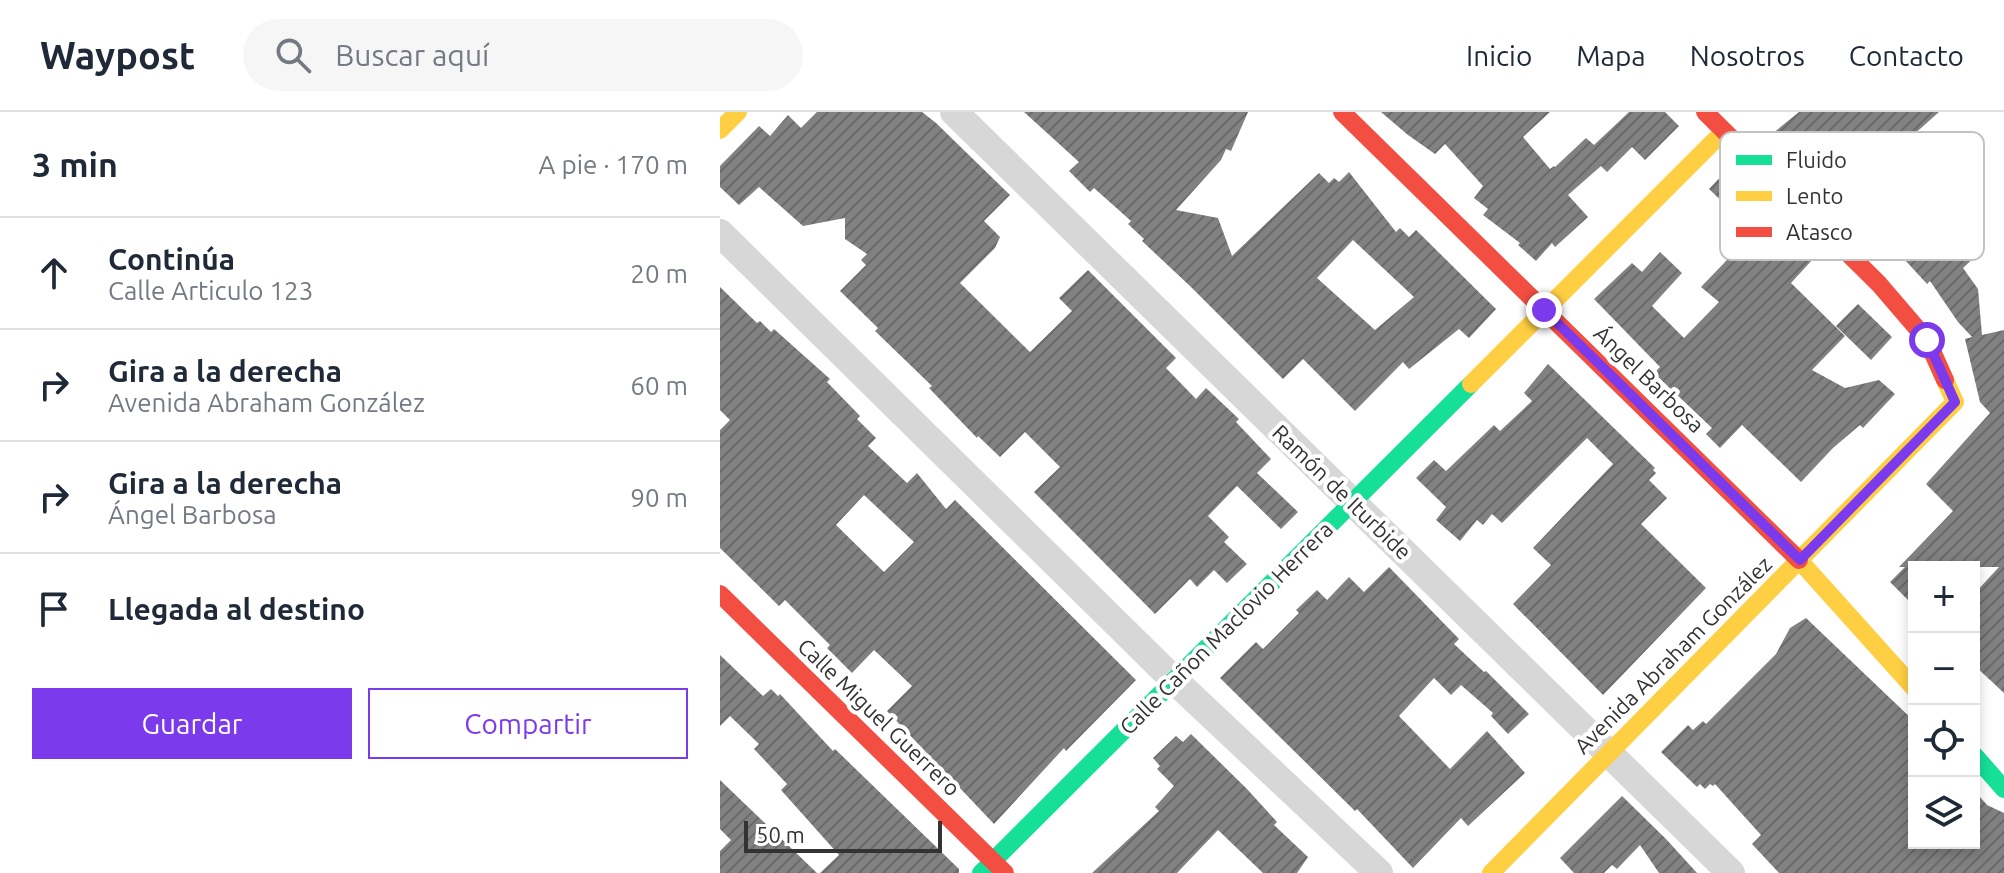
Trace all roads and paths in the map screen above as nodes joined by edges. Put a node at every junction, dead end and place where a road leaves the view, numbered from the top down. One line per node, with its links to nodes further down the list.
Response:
1 (738, 112): 5 (street)
2 (954, 112): 9 (street, Ramón de Iturbide)
3 (1342, 112): 8 (street, Ángel Barbosa)
4 (1724, 118): 8 (street, Calle Cañon Maclovio Herrera)
5 (720, 130)
6 (720, 233): 12 (street)
7 (1857, 260): 10 (street, Avenida Abraham González)
8 (1544, 310): 9 (street, Calle Cañon Maclovio Herrera); 10 (street, Ángel Barbosa)
9 (1352, 502): 12 (street, Calle Cañon Maclovio Herrera); 14 (street, Ramón de Iturbide)
10 (1800, 560): 13 (street, Ángel Barbosa); 14 (street, Avenida Abraham González)
11 (720, 594): 17 (street, Calle Miguel Guerrero)
12 (1174, 680): 17 (street, Calle Cañon Maclovio Herrera); 18 (street)
13 (1908, 681)
14 (1609, 754): 19 (street, Avenida Abraham González); 20 (street, Ramón de Iturbide)
15 (1980, 762): 16 (street)
16 (2004, 789)
17 (993, 869)
18 (1379, 873)
19 (1491, 873)
20 (1731, 873)

